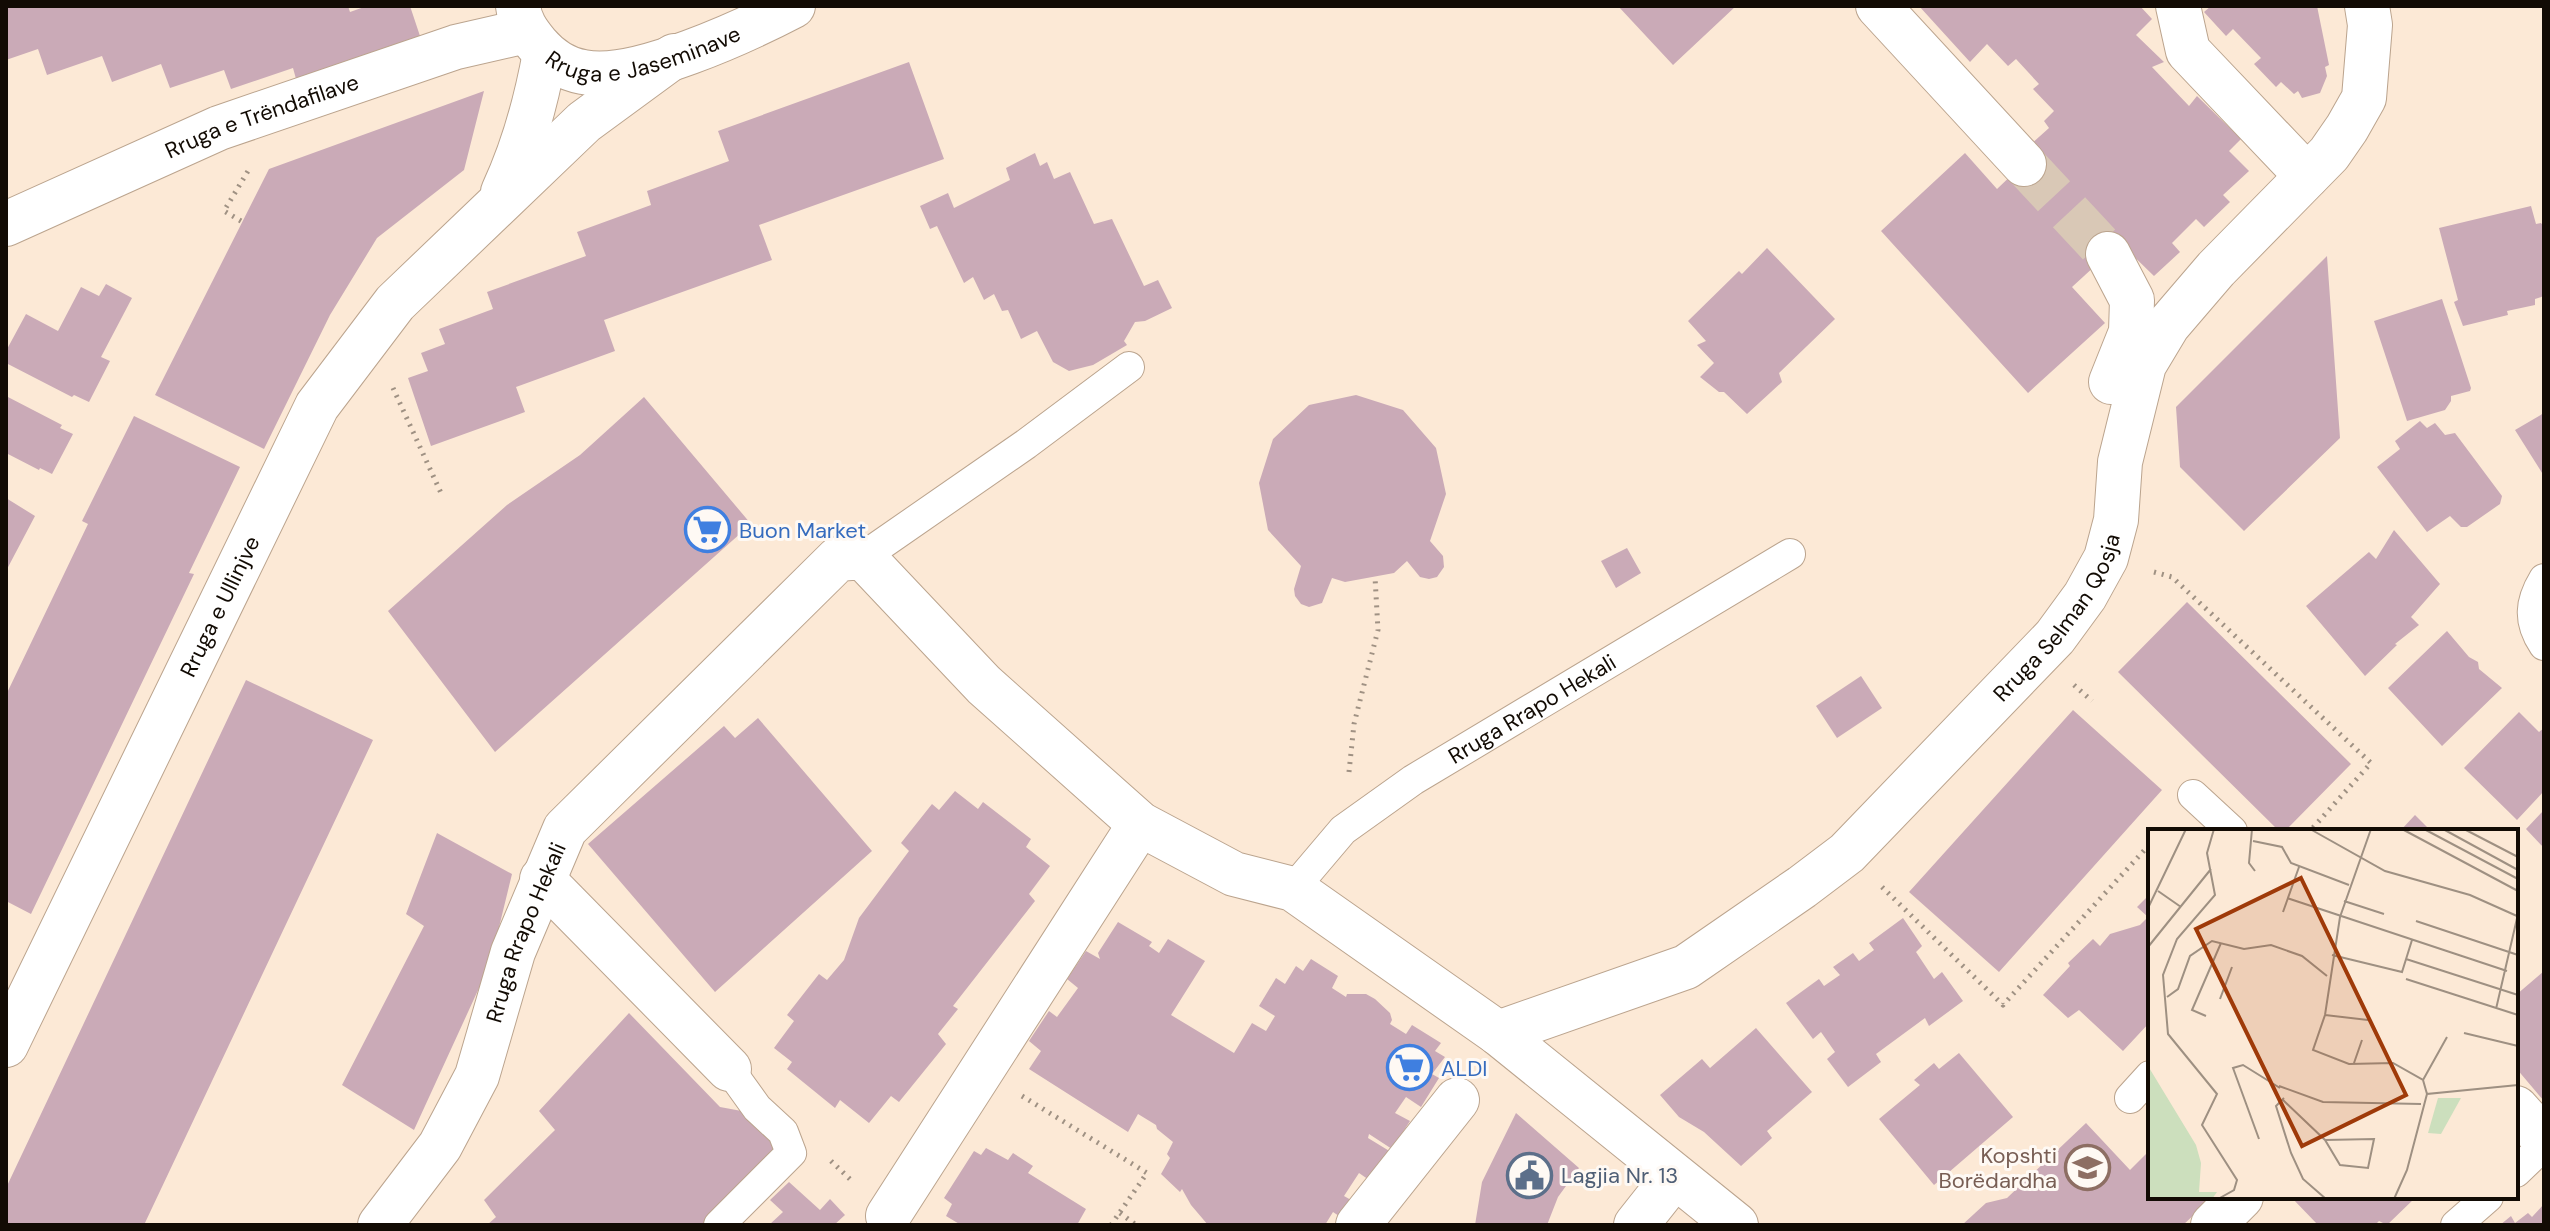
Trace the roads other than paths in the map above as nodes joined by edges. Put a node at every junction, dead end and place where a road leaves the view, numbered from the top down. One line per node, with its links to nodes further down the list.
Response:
1 (793, 6): 6 (street, Rruga e Jaseminave)
2 (1878, 6): 7 (street)
3 (2178, 6): 8 (street)
4 (2367, 6): 8 (street, Rruga Selman Qosja)
5 (530, 30): 6 (street, Rruga e Jaseminave); 9 (street, Rruga e Ullinjve); 10 (street, Rruga e Trëndafilave)
6 (674, 56): 9 (street, Rruga e Ullinjve)
7 (2024, 164)
8 (2307, 176): 13 (street, Rruga Selman Qosja)
9 (495, 209): 24 (street, Rruga e Ullinjve)
10 (6, 224)
11 (2108, 254): 13 (street)
12 (1129, 367): 15 (lane, Rruga Rrapo Hekali)
13 (2133, 406): 23 (street, Rruga Selman Qosja)
14 (1790, 554): 22 (lane, Rruga Rrapo Hekali)
15 (863, 557): 19 (street); 21 (street, Rruga Rrapo Hekali)
16 (2544, 579): 17 (lane)
17 (2544, 645)
18 (2193, 795): 20 (lane)
19 (1140, 824): 22 (street); 36 (street)
20 (2230, 829)
21 (542, 879): 25 (street); 37 (street, Rruga Rrapo Hekali)
22 (1293, 889): 23 (street)
23 (1498, 1033): 33 (street)
24 (6, 1045)
25 (729, 1069): 38 (lane)
26 (2148, 1078): 27 (lane)
27 (2130, 1098)
28 (1457, 1100): 39 (street)
29 (2518, 1110): 30 (street)
30 (2544, 1139)
31 (2544, 1145): 32 (lane)
32 (2518, 1170)
33 (1674, 1177): 40 (street); 41 (street)
34 (2239, 1199): 42 (street)
35 (2486, 1199): 43 (lane)
36 (893, 1220)
37 (380, 1225)
38 (719, 1225)
39 (1358, 1225)
40 (1636, 1225)
41 (1736, 1225)
42 (2213, 1225)
43 (2456, 1225)

